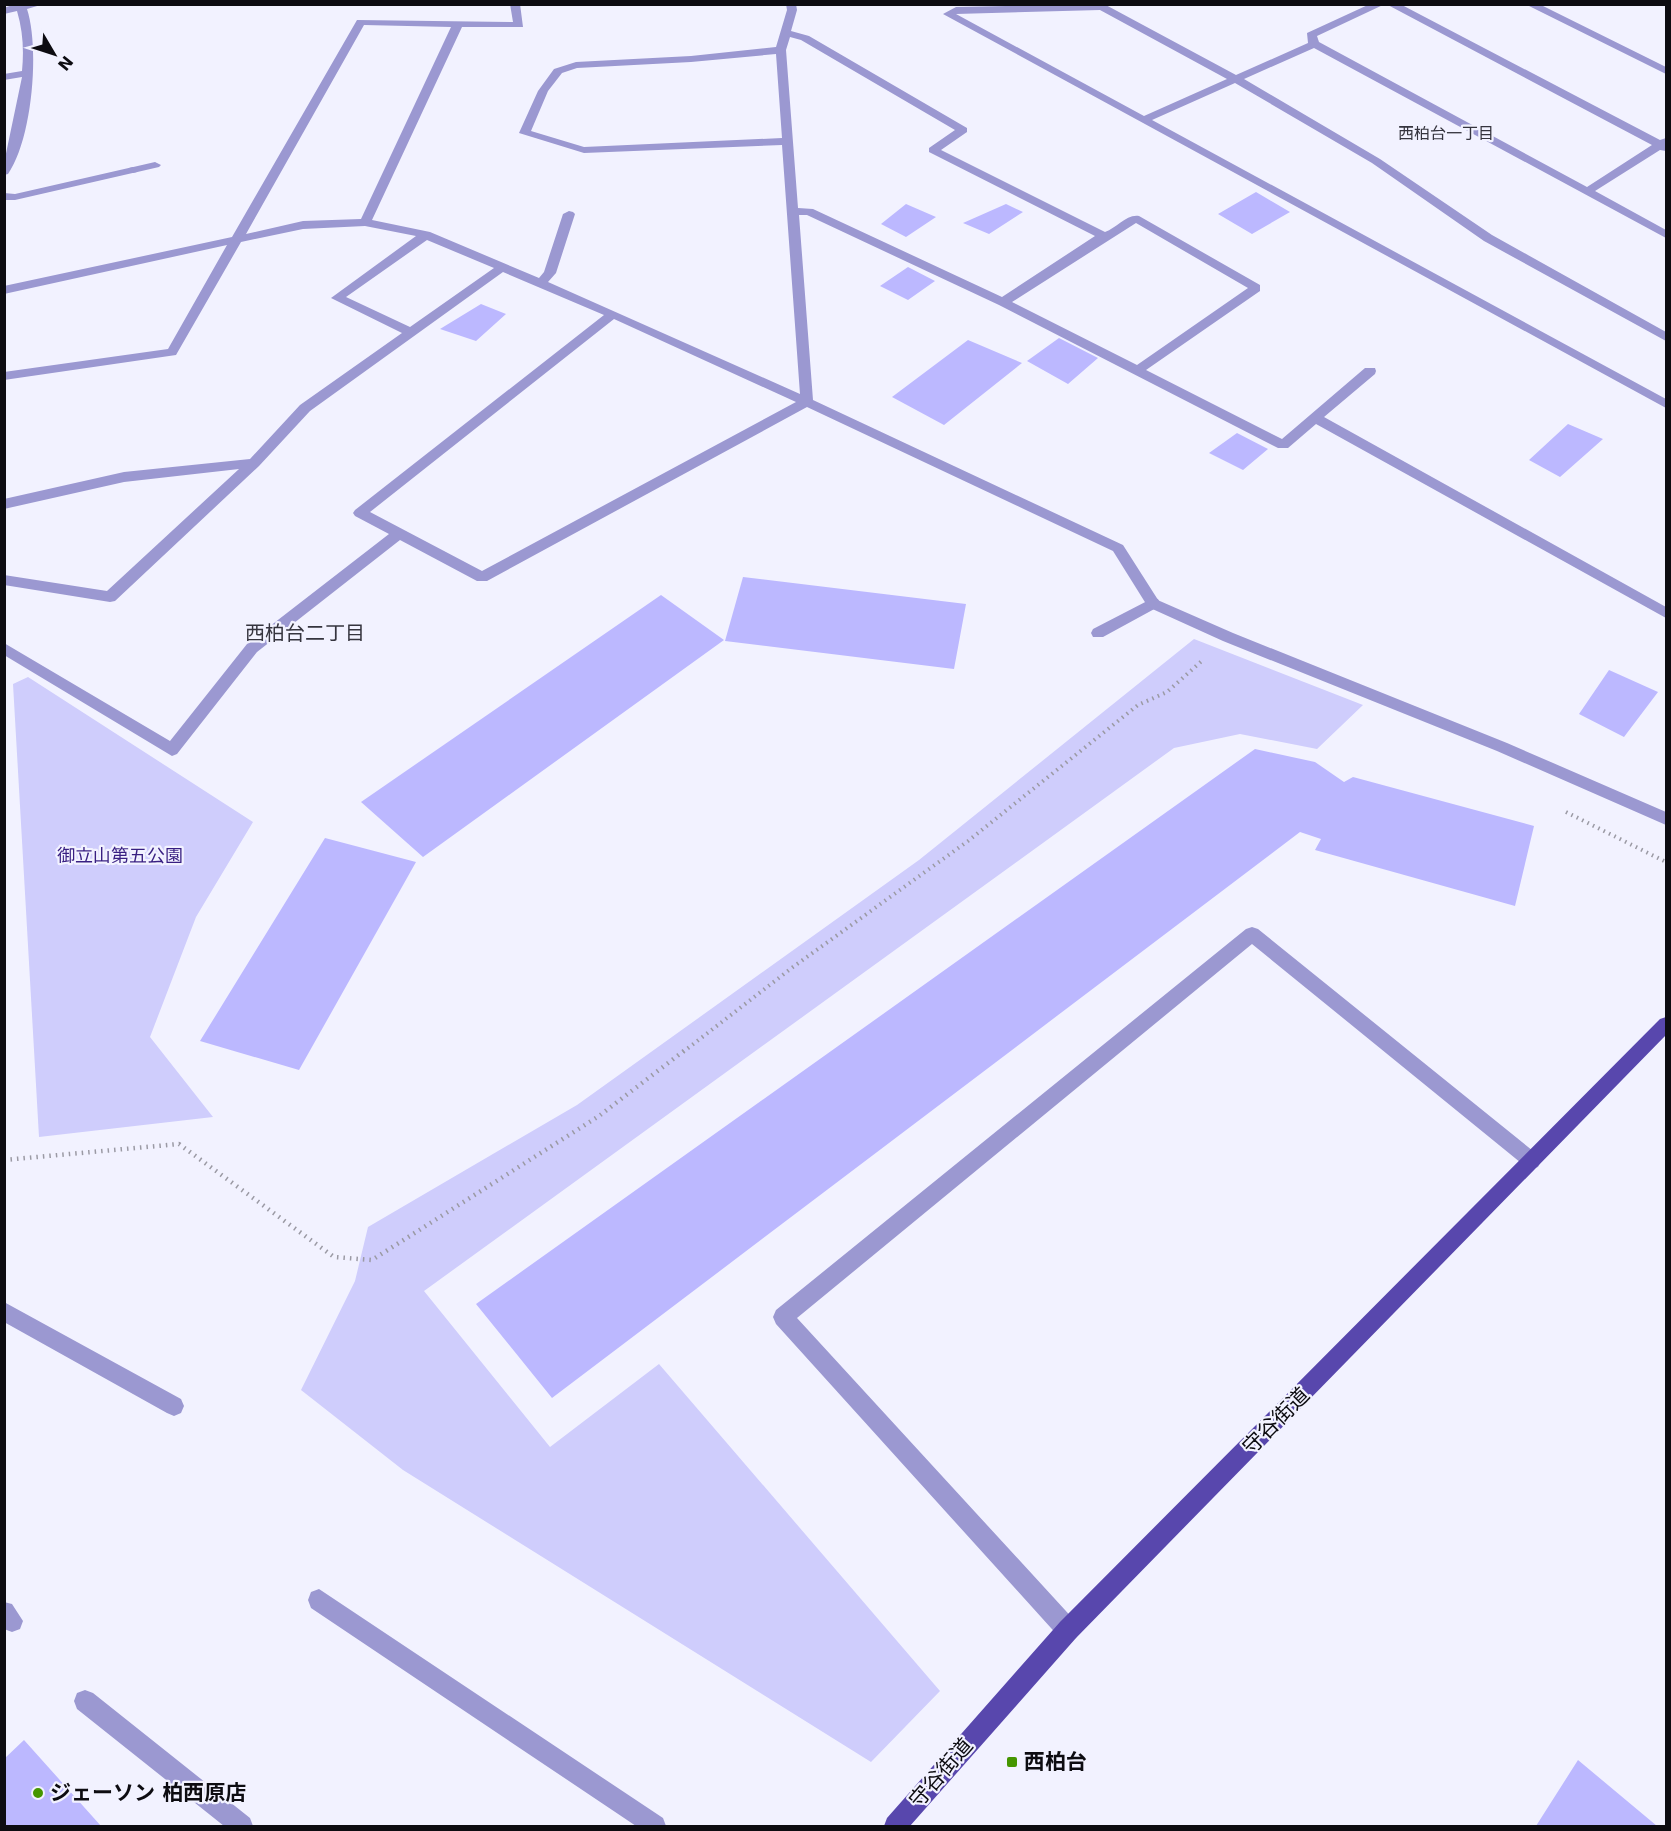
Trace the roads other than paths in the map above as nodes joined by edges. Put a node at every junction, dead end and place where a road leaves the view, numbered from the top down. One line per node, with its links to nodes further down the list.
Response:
1 (39, 4): 7 (street)
2 (515, 4): 9 (street)
3 (791, 4): 10 (street)
4 (1380, 4): 11 (street)
5 (1391, 4): 19 (street)
6 (1532, 5): 13 (street)
7 (21, 6): 8 (street); 14 (street)
8 (4, 11)
9 (458, 23): 26 (street); 30 (street)
10 (786, 33): 12 (street); 29 (street)
11 (1314, 44): 16 (street); 22 (street)
12 (781, 50): 18 (street); 18 (street)
13 (1666, 71)
14 (28, 73): 15 (street); 21 (street)
15 (4, 77)
16 (1236, 79): 17 (street); 17 (street); 37 (street)
17 (1144, 120): 42 (street)
18 (788, 141): 24 (street)
19 (1665, 144): 22 (street)
20 (155, 165): 23 (street)
21 (4, 172)
22 (1588, 192): 27 (street)
23 (4, 196)
24 (793, 212): 34 (street); 41 (street)
25 (569, 214): 32 (street)
26 (364, 222): 28 (street); 30 (street)
27 (1666, 234)
28 (426, 235): 31 (street); 36 (street)
29 (1104, 236): 34 (street); 38 (street)
30 (237, 239): 33 (street); 40 (street)
31 (504, 266): 32 (street); 36 (street)
32 (542, 282): 35 (street)
33 (4, 290)
34 (1003, 302): 38 (street)
35 (613, 314): 41 (street); 46 (street)
36 (411, 332): 44 (street)
37 (1666, 337)
38 (1138, 370): 43 (street)
39 (1370, 371): 43 (street)
40 (4, 376)
41 (807, 402): 46 (street); 48 (street)
42 (1666, 404)
43 (1315, 418): 49 (street)
44 (254, 463): 45 (street); 47 (street)
45 (4, 504)
46 (400, 533): 51 (street)
47 (4, 579)
48 (1153, 603): 50 (street); 52 (street)
49 (1666, 613)
50 (1098, 633)
51 (4, 648)
52 (1666, 819)
53 (1666, 1024): 54 (main road, 守谷街道)
54 (1532, 1161): 58 (main road, 守谷街道); 58 (street)
55 (4, 1311): 56 (street)
56 (174, 1406)
57 (318, 1600): 61 (street)
58 (1068, 1630): 62 (main road, 守谷街道)
59 (85, 1701): 60 (street)
60 (242, 1827)
61 (655, 1827)
62 (895, 1827)

